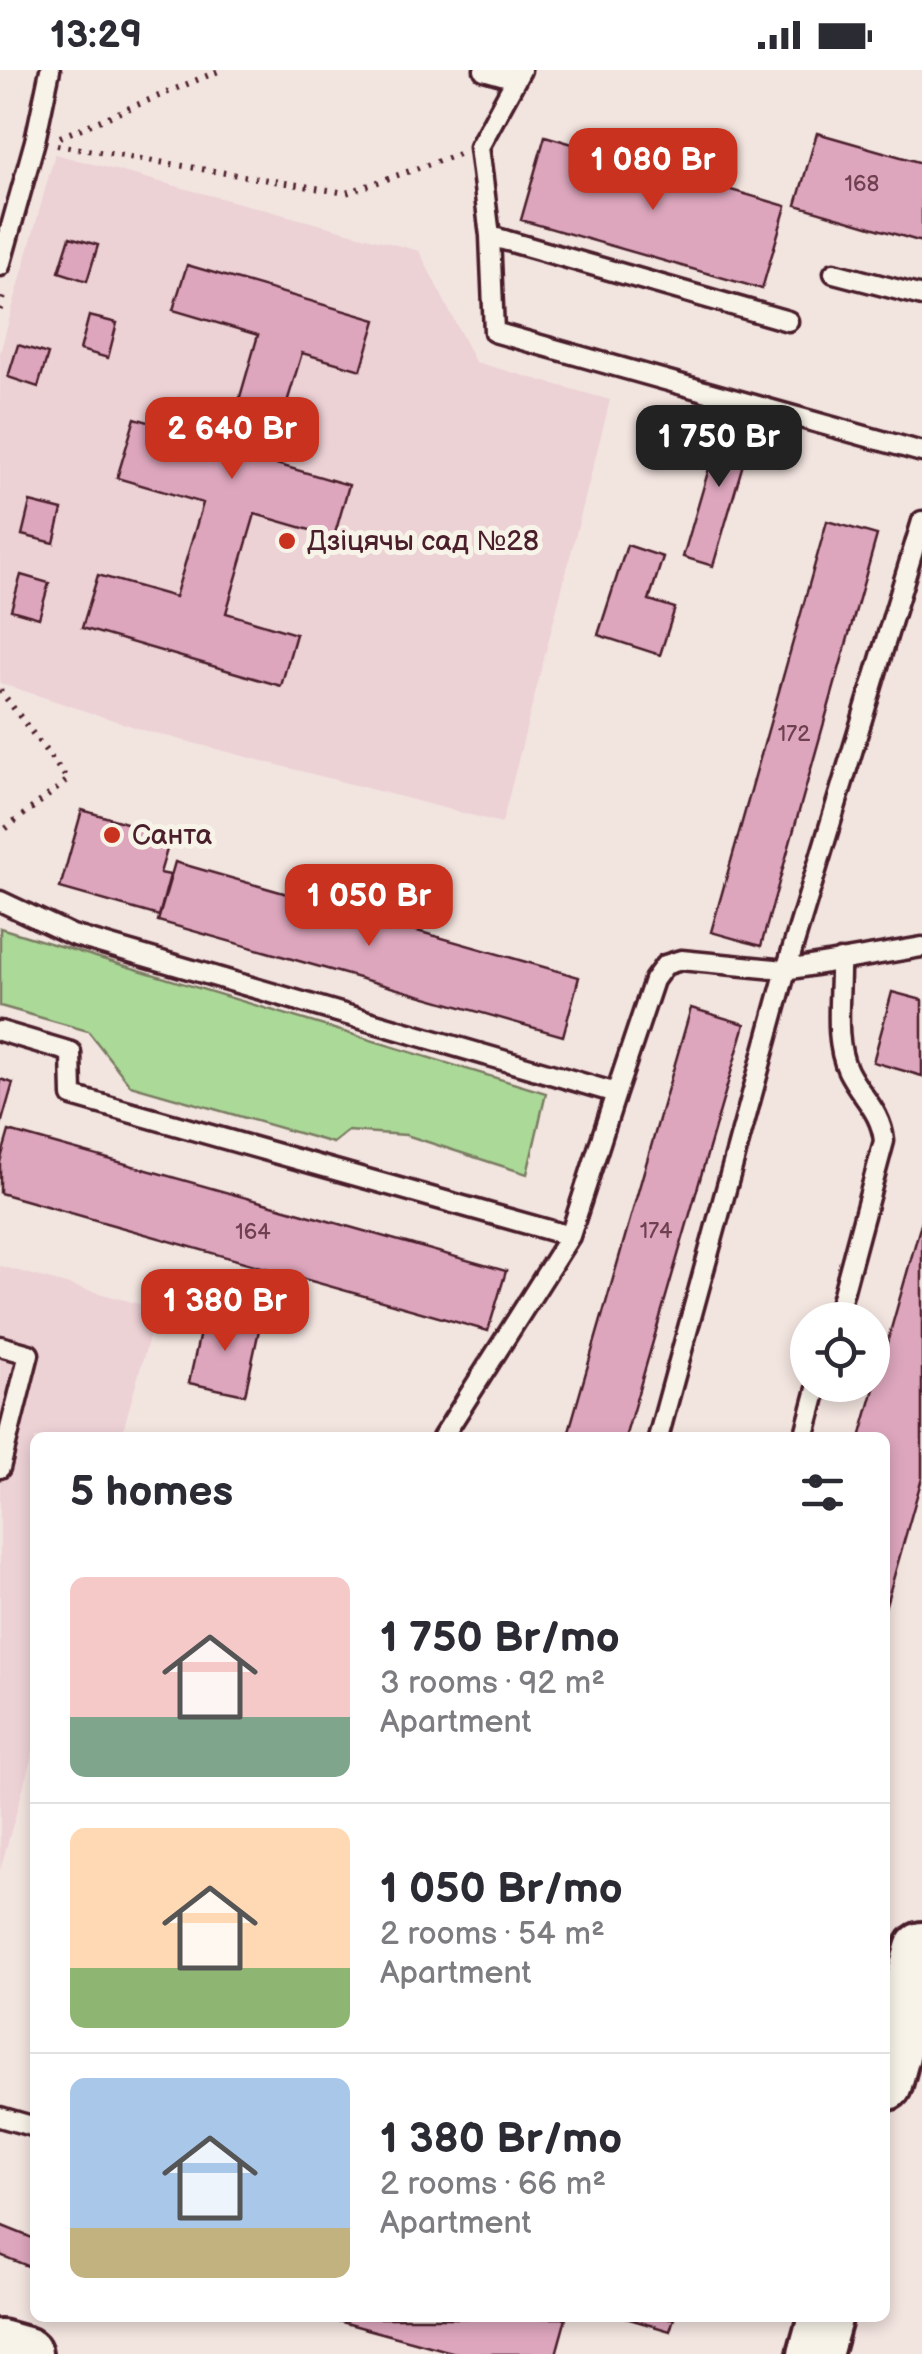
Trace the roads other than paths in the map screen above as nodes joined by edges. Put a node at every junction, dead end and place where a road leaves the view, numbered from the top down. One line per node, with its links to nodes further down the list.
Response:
1 (50, 70): 5 (lane)
2 (484, 70): 3 (lane)
3 (518, 75): 4 (lane)
4 (490, 236): 8 (lane); 9 (lane)
5 (5, 270)
6 (834, 274): 7 (lane)
7 (922, 296)
8 (788, 320)
9 (922, 452)
10 (922, 521): 14 (lane)
11 (0, 901): 16 (lane)
12 (922, 946): 13 (lane)
13 (840, 960): 14 (lane); 18 (lane)
14 (786, 970): 16 (lane); 22 (lane)
15 (0, 1031): 17 (lane)
16 (616, 1093): 17 (lane)
17 (570, 1236): 21 (lane)
18 (841, 1302)
19 (0, 1346): 24 (lane)
20 (814, 1402): 23 (lane)
21 (446, 1432)
22 (660, 1432)
23 (806, 1432)
24 (0, 1468)
25 (922, 1949): 26 (street)
26 (890, 2066)
27 (0, 2117): 28 (lane)
28 (30, 2125)
29 (823, 2322): 32 (street)
30 (0, 2347): 31 (street)
31 (24, 2354)
32 (815, 2354)

